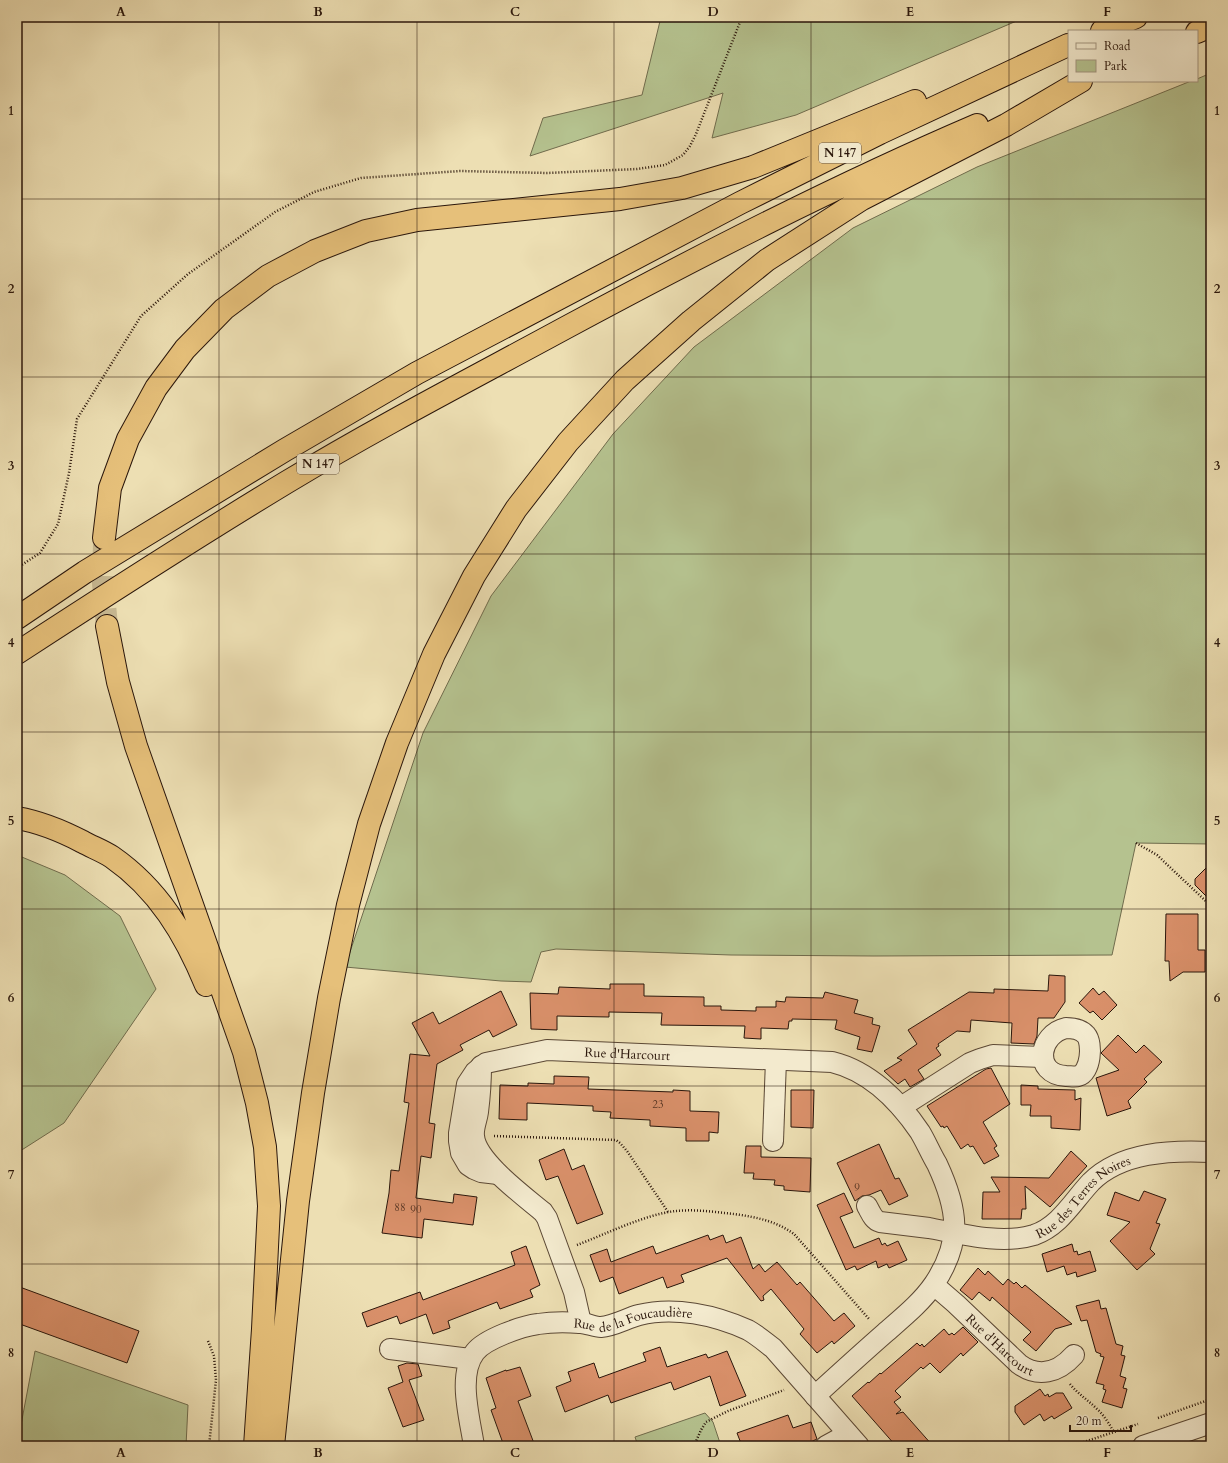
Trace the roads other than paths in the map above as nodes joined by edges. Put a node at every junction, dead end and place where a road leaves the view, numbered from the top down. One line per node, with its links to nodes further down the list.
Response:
1 (1136, 17): 3 (highway)
2 (1211, 26): 4 (highway)
3 (1104, 30)
4 (1198, 32)
5 (1068, 45): 8 (highway); 9 (highway, N 147)
6 (1079, 82): 11 (highway, N 147)
7 (1079, 82): 31 (highway)
8 (104, 538)
9 (17, 618)
10 (107, 626): 30 (highway)
11 (17, 653)
12 (17, 818): 30 (highway)
13 (1042, 1057): 16 (street)
14 (776, 1060): 15 (street, Rue d'Harcourt); 16 (street, Rue d'Harcourt); 17 (street)
15 (481, 1066): 19 (street); 19 (street)
16 (901, 1107): 21 (street, Rue d'Harcourt)
17 (773, 1141)
18 (1211, 1152): 21 (street, Rue des Terres Noires)
19 (498, 1174): 23 (street)
20 (867, 1206): 21 (street)
21 (954, 1233): 22 (street, Rue d'Harcourt)
22 (934, 1285): 26 (street, Rue d'Harcourt); 27 (street, Rue d'Harcourt)
23 (581, 1323): 25 (street, Rue de la Foucaudière); 27 (street, Rue de la Foucaudière)
24 (390, 1349): 25 (street)
25 (470, 1359): 32 (street)
26 (1066, 1361)
27 (809, 1389): 29 (street, Rue de la Foucaudière)
28 (1201, 1433): 34 (street)
29 (854, 1440): 33 (street, Rue de la Foucaudière)
30 (254, 1446)
31 (273, 1446)
32 (474, 1446)
33 (826, 1446)
34 (1143, 1446)

